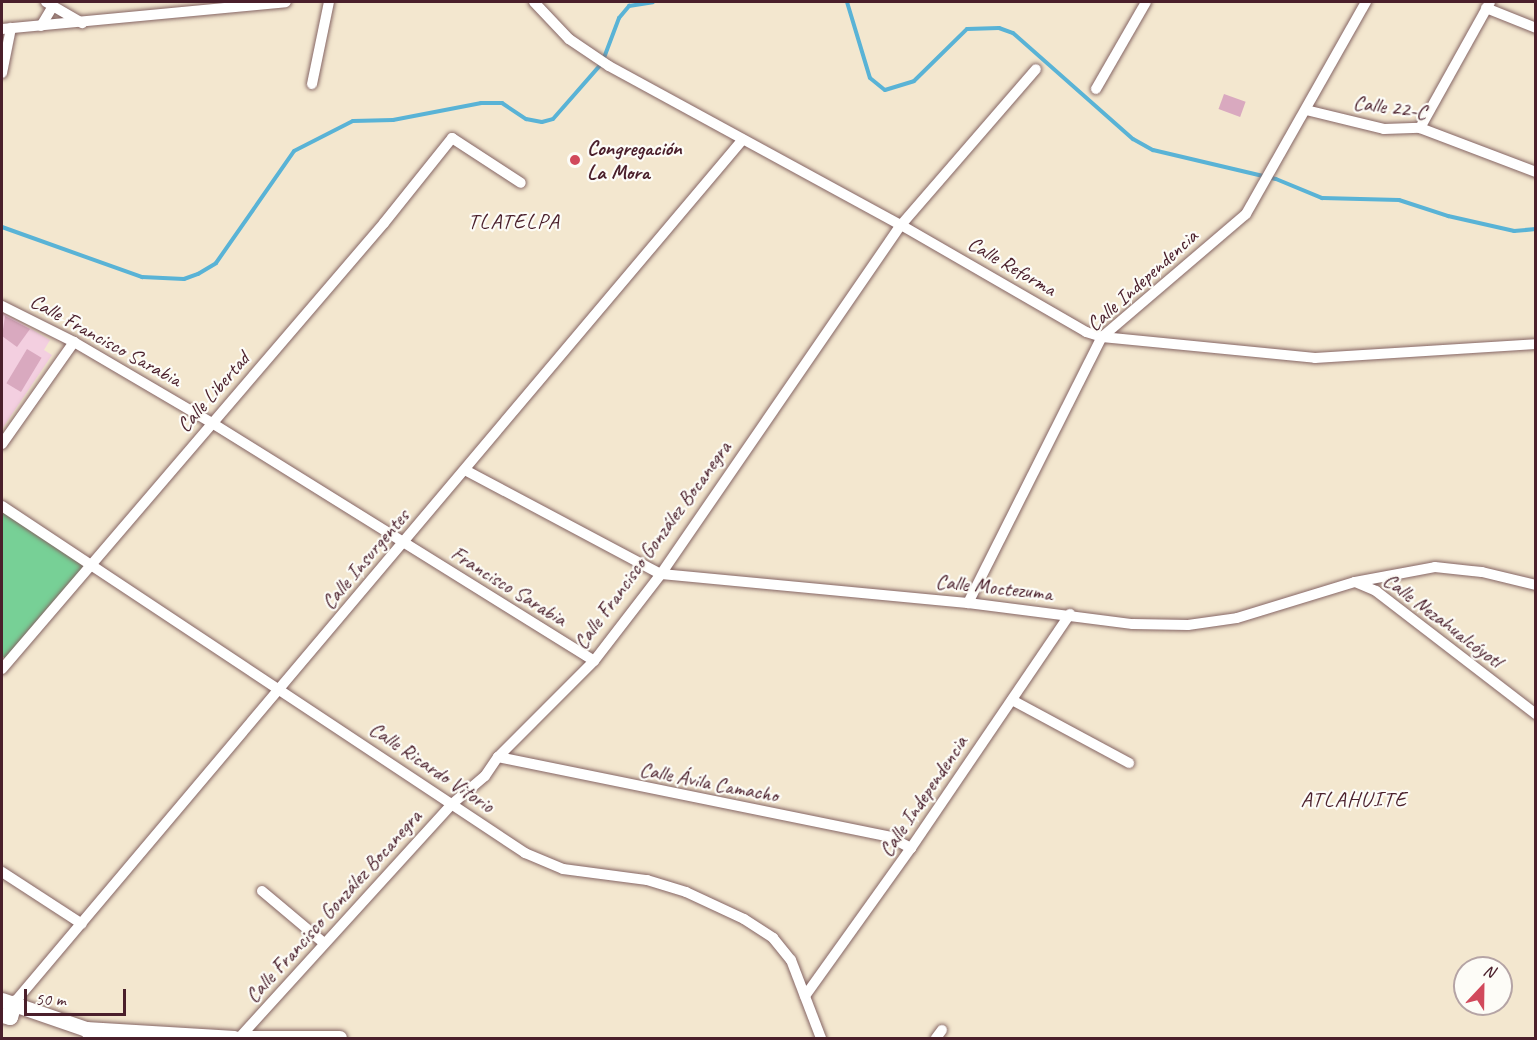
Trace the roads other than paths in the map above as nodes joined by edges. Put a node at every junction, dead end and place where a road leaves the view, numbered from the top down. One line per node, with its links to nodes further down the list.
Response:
1 (278, 2): 7 (street)
2 (329, 2): 15 (street)
3 (534, 2): 19 (street, Calle Reforma)
4 (1146, 2): 16 (street)
5 (1366, 2): 17 (street, Calle Independencia)
6 (49, 4): 9 (street); 10 (street)
7 (224, 5): 9 (street)
8 (1488, 5): 11 (street); 18 (street)
9 (82, 23): 10 (street)
10 (41, 26): 12 (street)
11 (1536, 28)
12 (6, 29): 14 (street)
13 (1036, 69): 22 (street, Calle Francisco González Bocanegra)
14 (2, 73)
15 (312, 84)
16 (1096, 89)
17 (1306, 110): 18 (street, Calle 22-C); 24 (street, Calle Independencia)
18 (1420, 128): 20 (street, Calle 22-C)
19 (743, 139): 22 (street, Calle Reforma); 29 (street, Calle Insurgentes)
20 (1536, 172)
21 (521, 183): 27 (street, Calle Libertad)
22 (901, 225): 24 (street, Calle Reforma); 33 (street, Calle Francisco González Bocanegra)
23 (2, 306): 25 (street, Calle Francisco Sarabia)
24 (1102, 336): 26 (street, Calle Reforma); 36 (street, Calle Independencia)
25 (74, 342): 27 (street, Calle Francisco Sarabia); 28 (street)
26 (1536, 344)
27 (212, 423): 31 (street, Calle Francisco Sarabia); 32 (street, Calle Libertad)
28 (2, 444)
29 (465, 470): 31 (street, Calle Insurgentes); 33 (street, Calle Moctezuma)
30 (2, 506): 32 (street, Calle Ricardo Vitorio)
31 (404, 544): 38 (street, Francisco Sarabia); 40 (street, Calle Insurgentes)
32 (90, 564): 39 (street, Calle Libertad); 40 (street, Calle Ricardo Vitorio)
33 (661, 574): 36 (street, Calle Moctezuma); 38 (street, Calle Francisco González Bocanegra)
34 (1355, 582): 35 (street, Calle Moctezuma); 37 (street, Calle Moctezuma); 42 (street, Calle Nezahualcóyotl)
35 (1536, 585)
36 (968, 603): 37 (street, Calle Moctezuma)
37 (1070, 614): 41 (street, Calle Independencia)
38 (594, 661): 43 (street, Calle Francisco González Bocanegra)
39 (2, 669)
40 (280, 690): 45 (street, Calle Ricardo Vitorio); 49 (street, Calle Insurgentes)
41 (1012, 700): 44 (street); 46 (street, Calle Independencia)
42 (1536, 714)
43 (498, 757): 45 (street, Calle Francisco González Bocanegra); 46 (street, Calle Ávila Camacho)
44 (1129, 763)
45 (452, 804): 50 (street, Calle Francisco González Bocanegra); 51 (street, Calle Ricardo Vitorio)
46 (912, 848): 51 (street, Calle Independencia)
47 (2, 872): 49 (street)
48 (262, 891): 50 (street)
49 (82, 924): 52 (street, Calle Insurgentes)
50 (324, 943): 55 (street, Calle Francisco González Bocanegra)
51 (805, 996): 58 (street, Calle Ricardo Vitorio)
52 (8, 1001): 53 (main road); 54 (main road)
53 (2, 1015)
54 (90, 1034): 55 (street)
55 (237, 1038)
56 (246, 1038): 57 (street)
57 (340, 1038)
58 (821, 1038)

